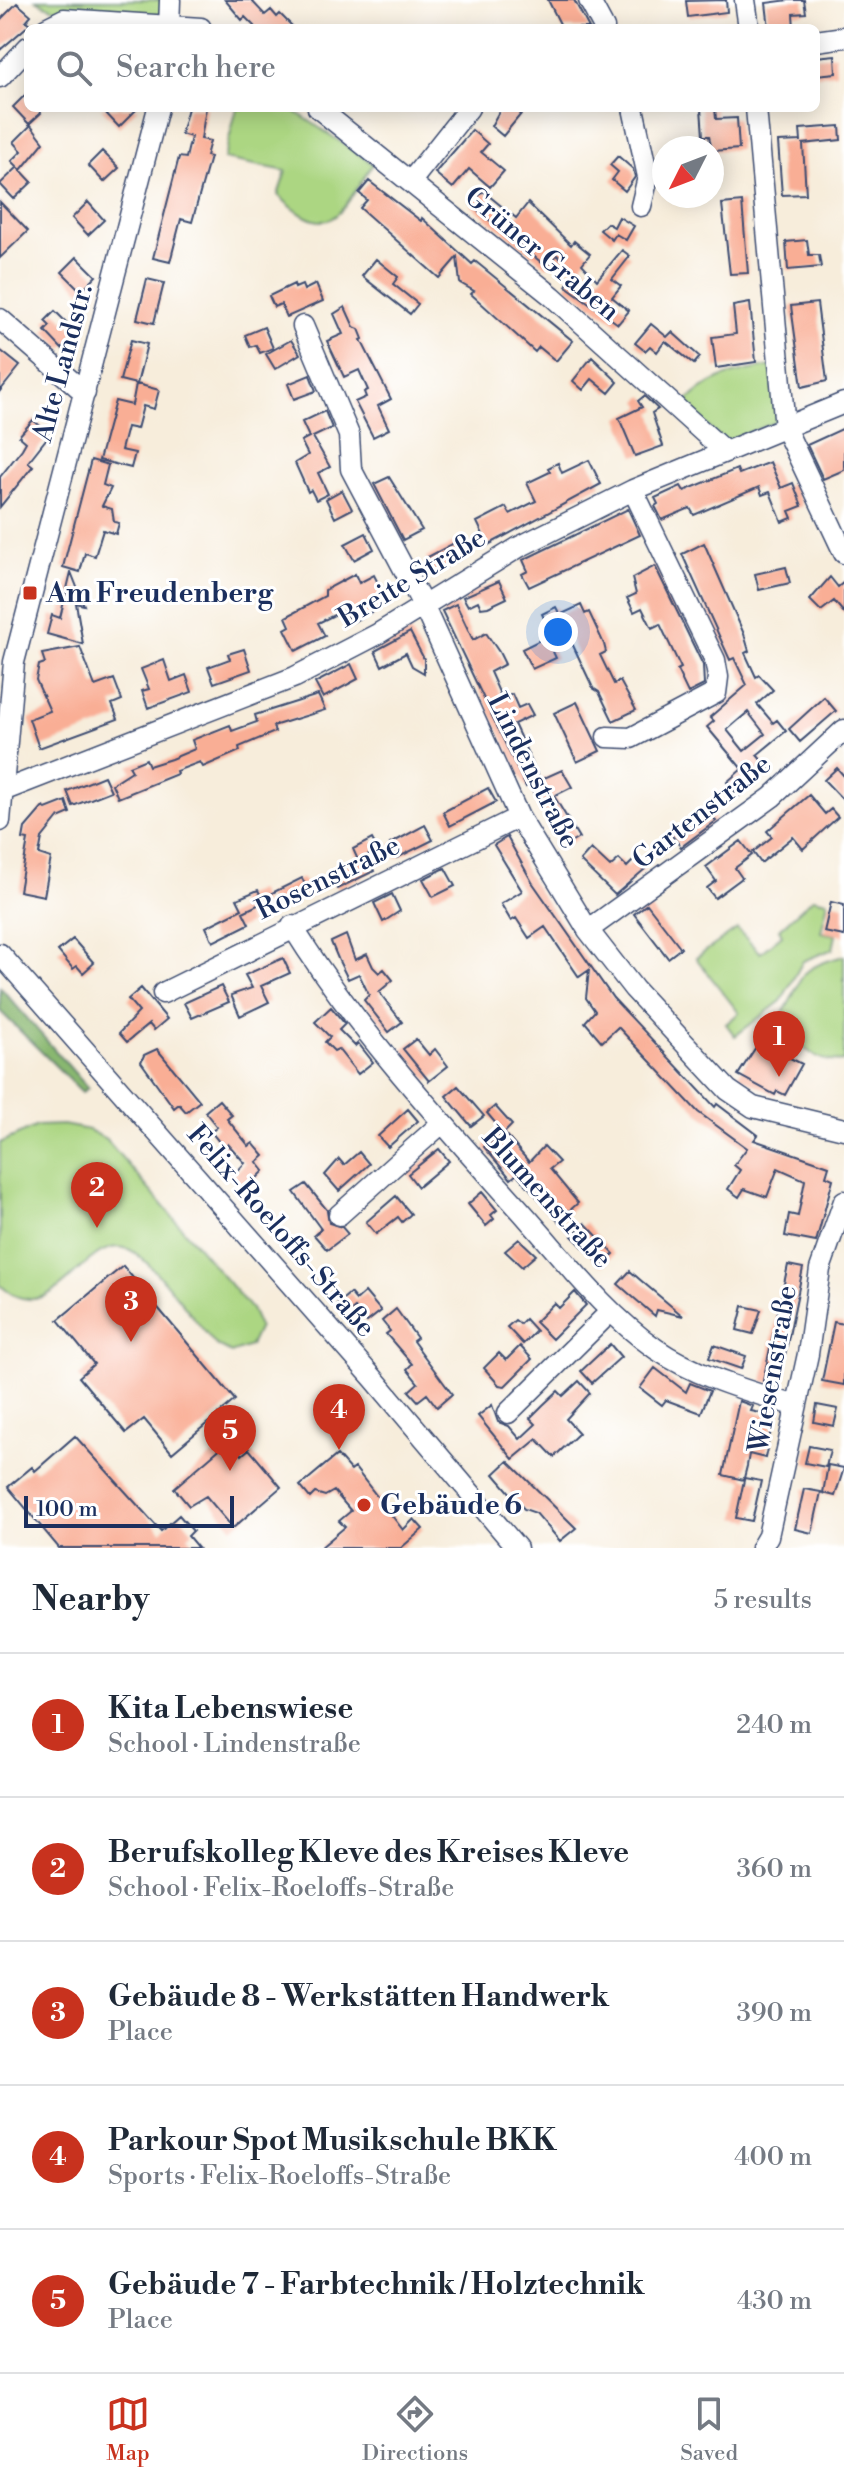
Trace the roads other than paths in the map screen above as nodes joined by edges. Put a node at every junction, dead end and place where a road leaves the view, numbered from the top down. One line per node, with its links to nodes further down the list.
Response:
1 (170, 0): 6 (street)
2 (589, 0): 7 (street)
3 (745, 0): 8 (street)
4 (54, 24): 5 (street)
5 (130, 24)
6 (169, 24)
7 (602, 24)
8 (748, 24)
9 (844, 37): 10 (street)
10 (820, 40)
11 (24, 51): 12 (street)
12 (0, 77)
13 (157, 112): 22 (street, Alte Landstr.)
14 (323, 112): 18 (street, Grüner Graben)
15 (466, 112): 18 (street)
16 (634, 112): 19 (street)
17 (756, 112): 24 (street)
18 (411, 181): 25 (street, Grüner Graben)
19 (641, 206)
20 (0, 319): 22 (street)
21 (303, 326): 28 (street, Lindenstraße)
22 (85, 393): 31 (street, Alte Landstr.)
23 (844, 403): 24 (street, Breite Straße)
24 (785, 428): 25 (street, Breite Straße); 27 (street)
25 (723, 450): 26 (street, Breite Straße)
26 (633, 490): 28 (street, Breite Straße); 30 (street)
27 (844, 553)
28 (424, 607): 31 (street, Breite Straße); 32 (street, Lindenstraße)
29 (844, 730): 35 (street, Gartenstraße)
30 (607, 737)
31 (5, 790): 33 (street, Alte Landstr.)
32 (519, 817): 34 (street, Rosenstraße); 35 (street, Lindenstraße)
33 (0, 821)
34 (292, 926): 37 (street, Rosenstraße); 38 (street, Blumenstraße)
35 (588, 930): 39 (street, Lindenstraße)
36 (0, 954): 45 (street, Felix-Roeloffs-Straße)
37 (163, 993)
38 (442, 1123): 41 (street, Blumenstraße); 42 (street, Blumenstraße)
39 (844, 1129)
40 (844, 1201): 43 (street, Wiesenstraße)
41 (339, 1215)
42 (611, 1311): 43 (street, Blumenstraße); 44 (street, Blumenstraße)
43 (796, 1406): 46 (street, Wiesenstraße)
44 (508, 1413)
45 (517, 1548)
46 (761, 1548)

